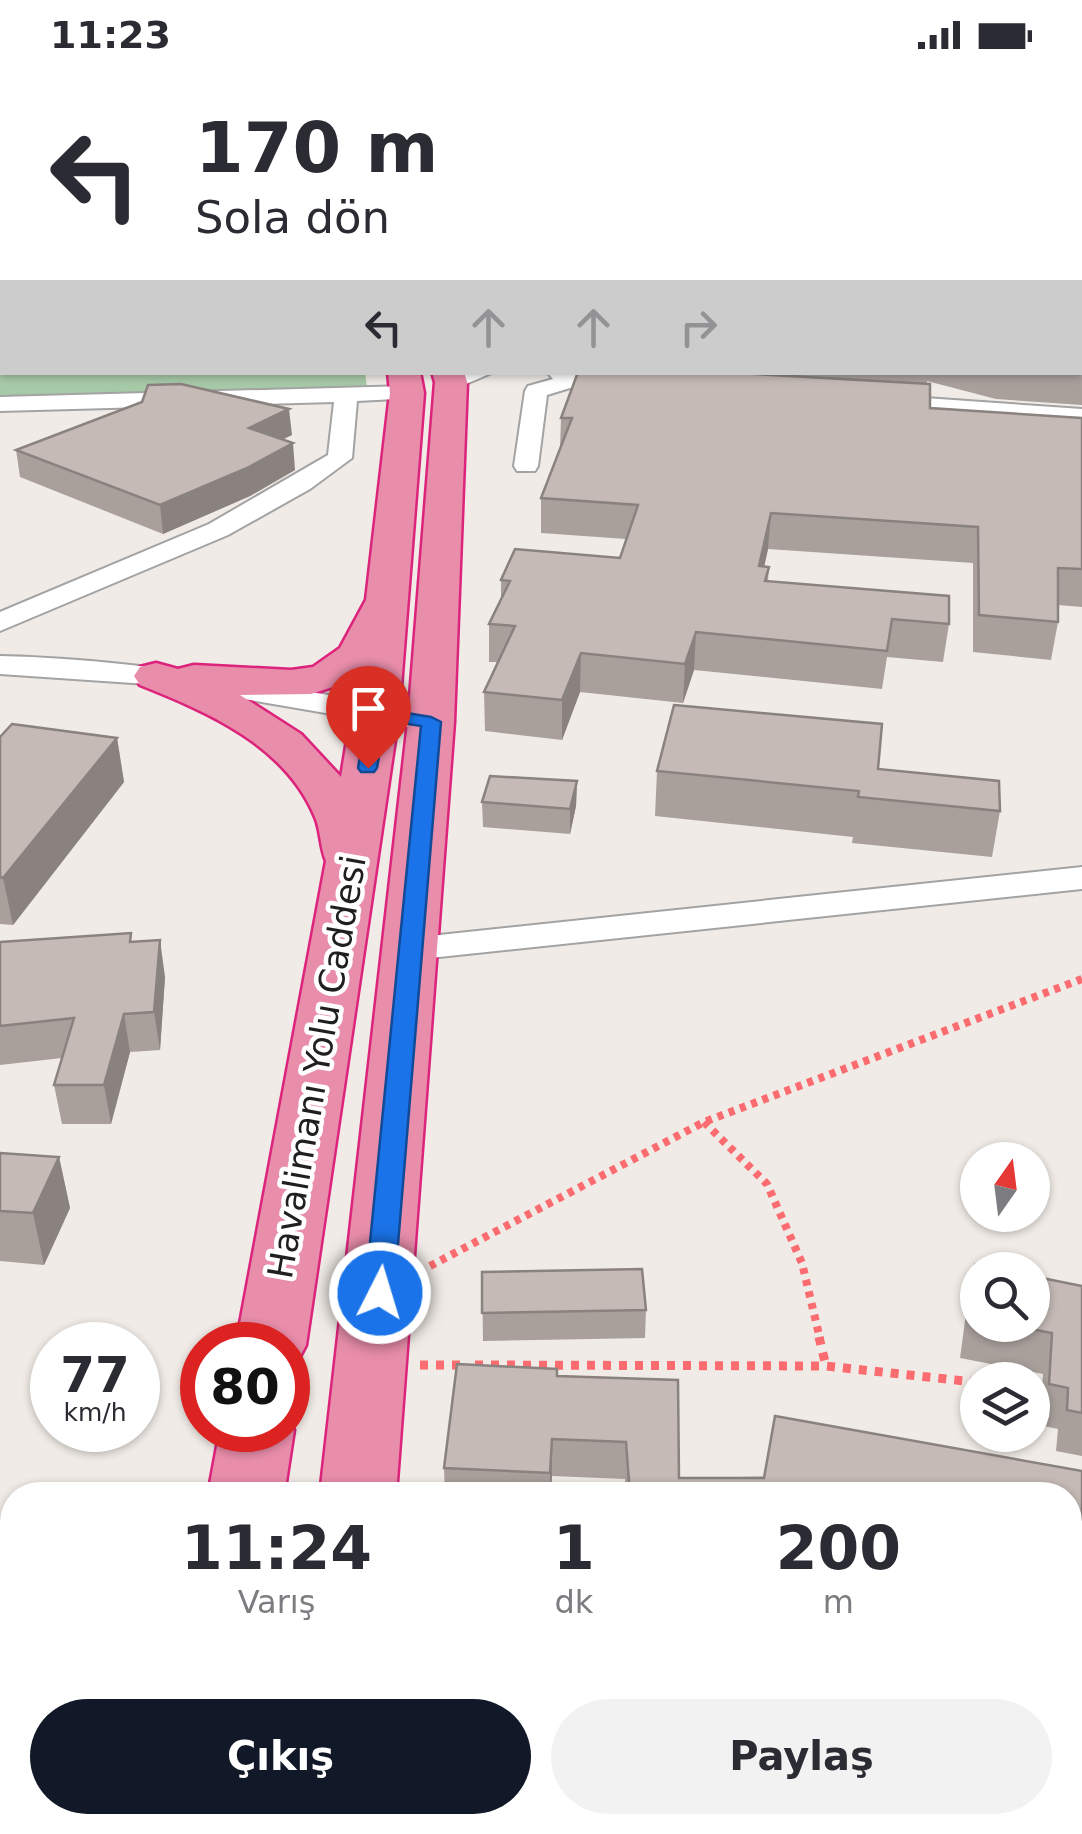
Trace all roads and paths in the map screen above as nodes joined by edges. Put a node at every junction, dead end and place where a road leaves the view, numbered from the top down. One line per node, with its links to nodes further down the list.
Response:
1 (564, 376): 3 (street); 8 (street)
2 (439, 379): 4 (street); 9 (highway, Havalimanı Yolu Caddesi); 14 (highway, Havalimanı Yolu Caddesi)
3 (648, 386)
4 (346, 394): 6 (street); 10 (street)
5 (865, 401): 7 (street)
6 (0, 404)
7 (1082, 416)
8 (526, 466)
9 (390, 593): 12 (highway); 13 (highway, Havalimanı Yolu Caddesi)
10 (0, 622)
11 (0, 664): 12 (street)
12 (156, 676): 13 (street); 15 (highway)
13 (375, 724): 14 (street); 15 (highway, Havalimanı Yolu Caddesi)
14 (429, 734): 17 (highway, Havalimanı Yolu Caddesi)
15 (351, 868): 21 (highway, Havalimanı Yolu Caddesi)
16 (1082, 878): 17 (street)
17 (411, 949): 20 (highway, Havalimanı Yolu Caddesi)
18 (1082, 980): 19 (path)
19 (704, 1122): 20 (path); 23 (path)
20 (380, 1293): 22 (highway, Havalimanı Yolu Caddesi)
21 (275, 1322)
22 (374, 1365): 23 (path); 27 (highway, Havalimanı Yolu Caddesi)
23 (826, 1366): 24 (path)
24 (960, 1380)
25 (253, 1452): 26 (highway)
26 (248, 1482)
27 (360, 1482)

